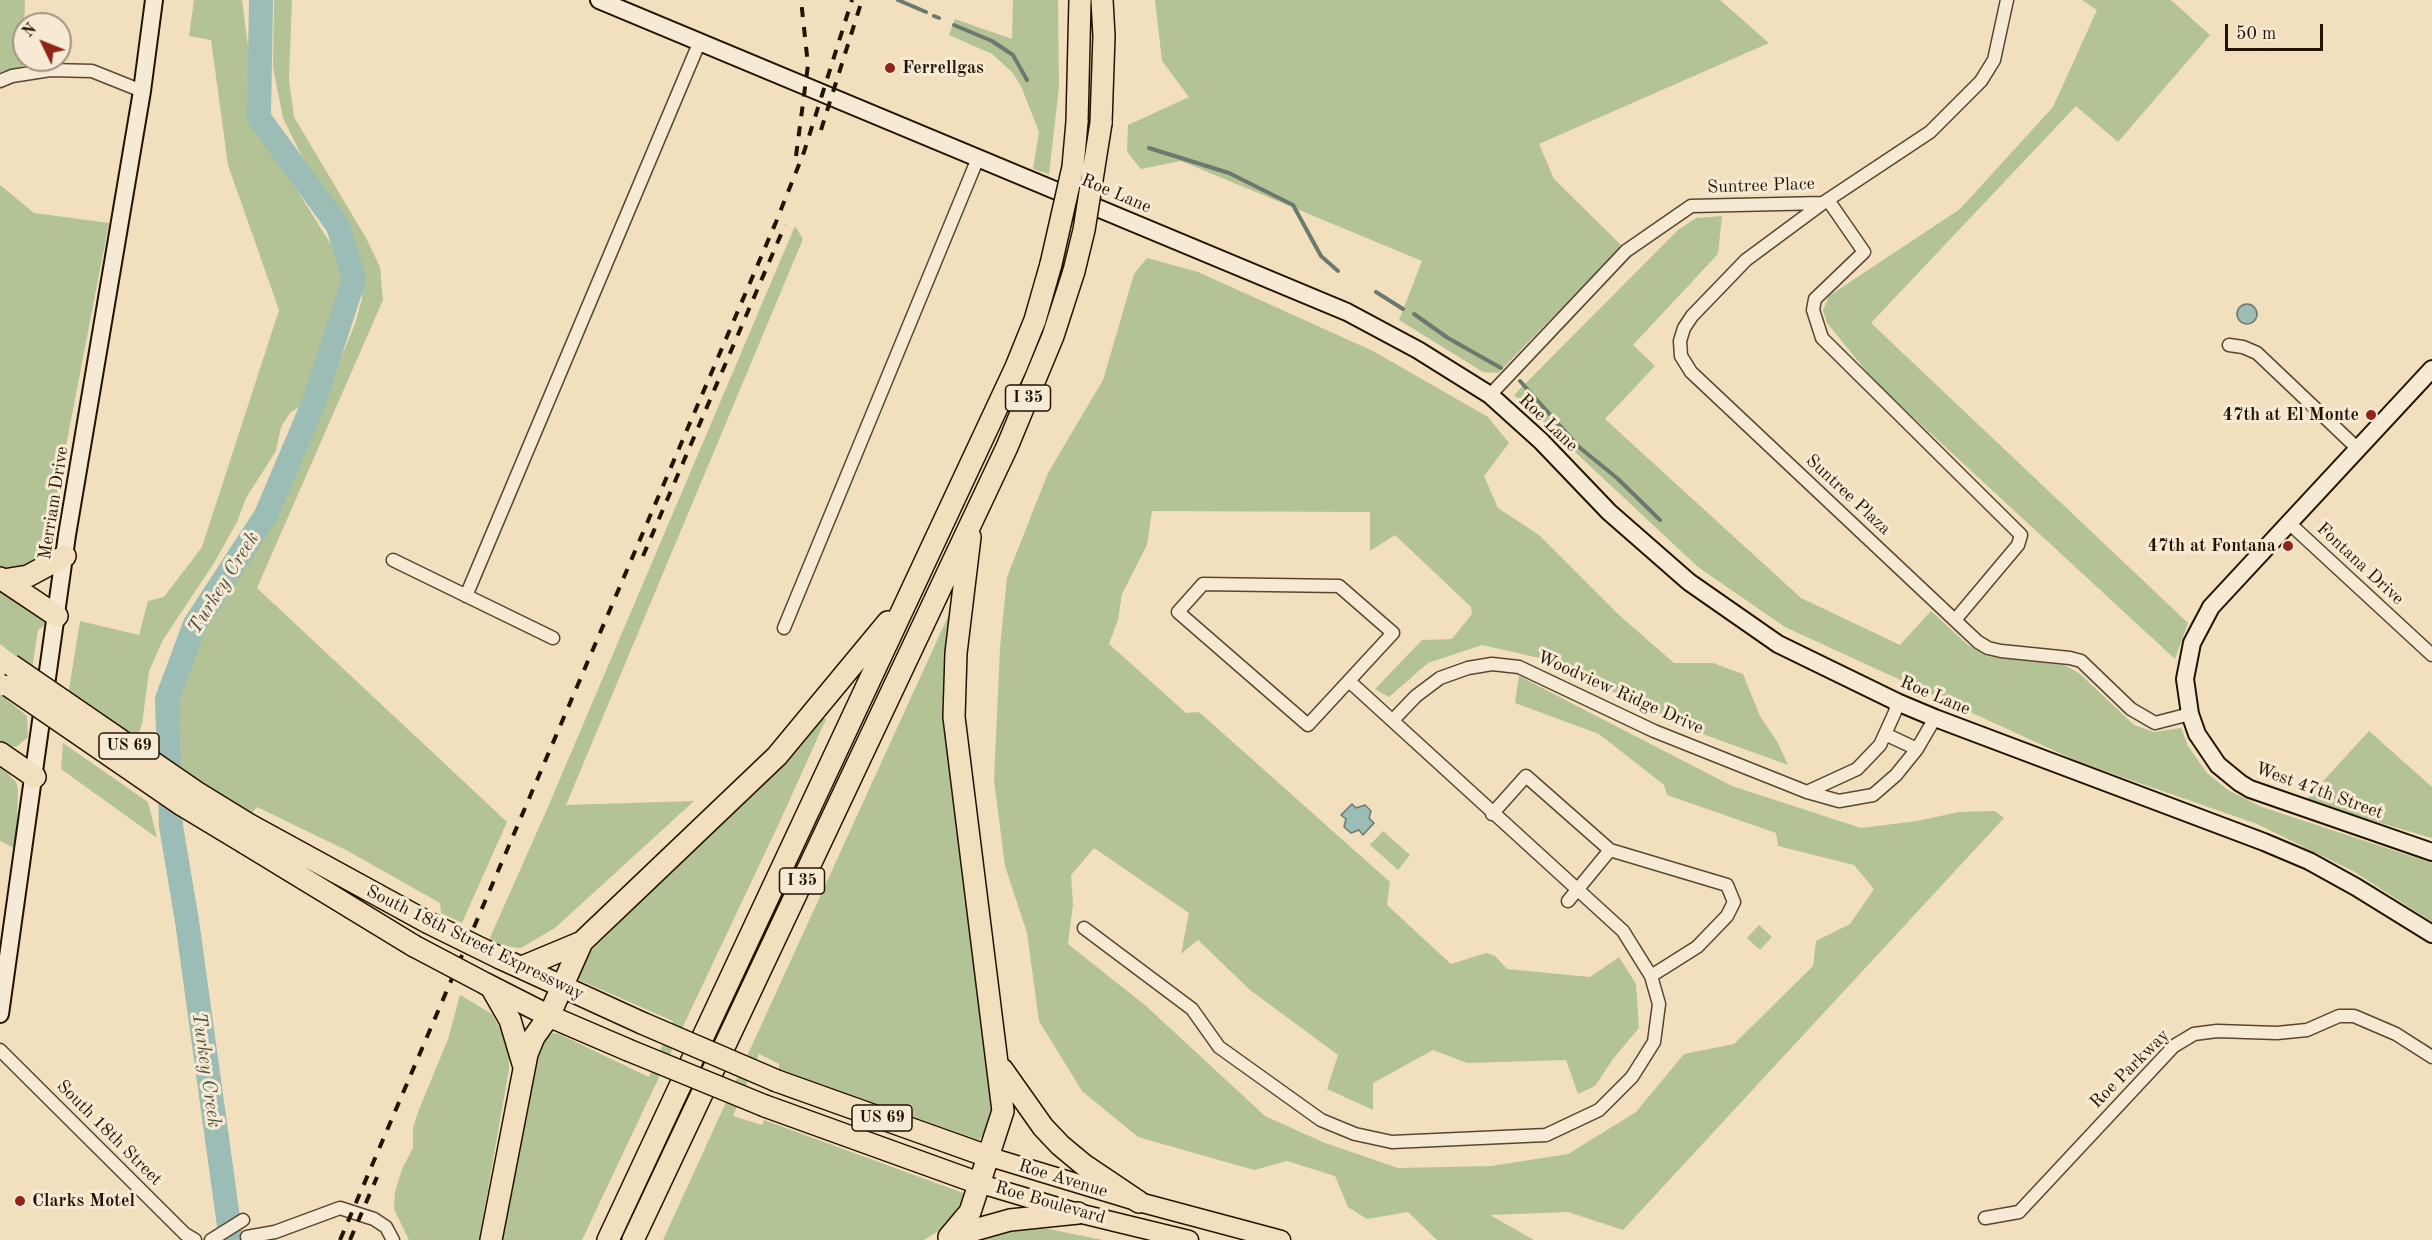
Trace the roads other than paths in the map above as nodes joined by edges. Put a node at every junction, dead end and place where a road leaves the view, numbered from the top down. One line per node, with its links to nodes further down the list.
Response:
1 (154, 0): 8 (street, Merriam Drive)
2 (599, 0): 6 (street, Roe Lane)
3 (1080, 0): 21 (highway, I 35, bridge)
4 (1102, 0): 15 (highway, I 35, bridge)
5 (2007, 0): 10 (street, Suntree Place)
6 (700, 41): 9 (street, Roe Lane); 20 (street)
7 (0, 81): 8 (street)
8 (142, 91): 17 (street, Merriam Drive)
9 (978, 158): 13 (street, Roe Lane); 24 (street)
10 (1826, 202): 13 (street, Suntree Place); 23 (street); 23 (street, Suntree Plaza)
11 (2229, 345): 14 (street)
12 (2432, 370): 14 (street, West 47th Street)
13 (1490, 395): 29 (street, Roe Lane)
14 (2358, 449): 16 (street, West 47th Street)
15 (972, 522): 55 (highway); 70 (highway, I 35)
16 (2289, 523): 26 (street, Fontana Drive); 30 (street, West 47th Street)
17 (65, 556): 19 (highway); 22 (street, Merriam Drive)
18 (393, 560): 20 (street)
19 (2, 579): 22 (highway)
20 (466, 596): 25 (street)
21 (908, 598): 46 (highway); 69 (highway, I 35)
22 (57, 616): 36 (street, Merriam Drive)
23 (1955, 620): 30 (street, Suntree Plaza)
24 (784, 628)
25 (553, 638)
26 (2432, 655)
27 (5, 672): 39 (highway, South 18th Street Expressway / US 69, bridge)
28 (1349, 681): 28 (street); 32 (street)
29 (1897, 702): 31 (street, Roe Lane); 33 (street)
30 (2190, 714): 41 (street, West 47th Street)
31 (1935, 718): 34 (street, Woodview Ridge Drive); 45 (street, Roe Lane)
32 (1393, 720): 37 (street, Woodview Ridge Drive); 38 (street)
33 (1885, 734): 34 (street); 37 (street)
34 (1917, 749): 37 (street, Woodview Ridge Drive)
35 (0, 753): 36 (highway)
36 (35, 777): 51 (street, Merriam Drive)
37 (1807, 792)
38 (1492, 814): 40 (street); 42 (street)
39 (246, 833): 47 (highway, South 18th Street Expressway / US 69, bridge); 49 (highway, South 18th Street Expressway / US 69, bridge)
40 (1610, 850): 42 (street); 48 (street)
41 (2432, 852)
42 (1578, 892): 43 (street); 48 (street)
43 (1568, 902)
44 (1084, 928): 48 (street)
45 (2432, 934)
46 (582, 942): 47 (highway); 50 (highway)
47 (522, 967): 50 (highway, South 18th Street Expressway / US 69)
48 (1651, 976)
49 (488, 985): 52 (highway, South 18th Street Expressway); 56 (highway)
50 (561, 986): 52 (highway); 57 (highway, South 18th Street Expressway / US 69, bridge)
51 (0, 1014)
52 (549, 1016): 56 (highway); 58 (highway, South 18th Street Expressway, bridge)
53 (0, 1050): 65 (street, South 18th Street)
54 (2432, 1057): 61 (street, Roe Parkway)
55 (998, 1064): 57 (highway); 59 (highway)
56 (524, 1067): 68 (highway)
57 (987, 1156): 58 (highway); 59 (main road, Roe Avenue)
58 (981, 1184): 60 (main road, Roe Boulevard); 64 (highway)
59 (1139, 1202): 72 (main road)
60 (1078, 1213): 64 (highway); 71 (main road, Roe Boulevard)
61 (1985, 1218)
62 (243, 1220): 66 (street)
63 (247, 1237): 67 (street)
64 (947, 1239)
65 (195, 1240)
66 (211, 1240)
67 (393, 1240)
68 (491, 1240)
69 (608, 1240)
70 (633, 1240)
71 (1189, 1240)
72 (1281, 1240)

